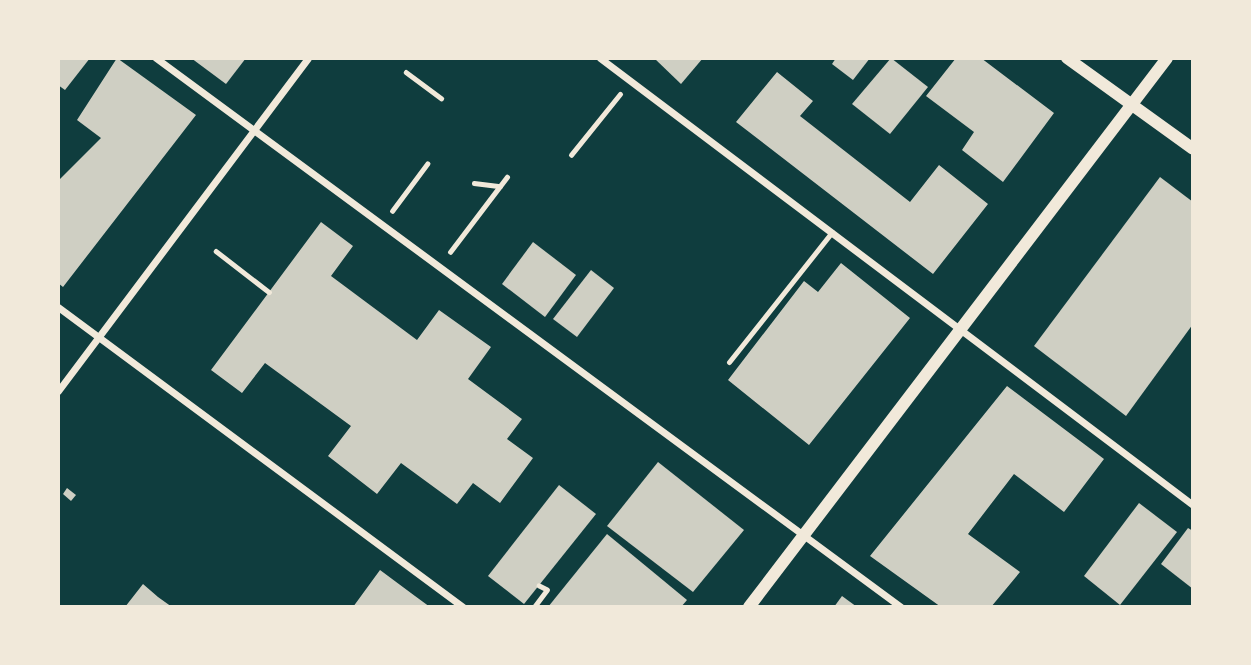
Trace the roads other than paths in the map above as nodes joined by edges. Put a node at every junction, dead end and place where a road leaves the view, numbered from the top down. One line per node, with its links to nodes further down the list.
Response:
1 (156, 58): 7 (street)
2 (308, 58): 7 (street)
3 (600, 58): 9 (street)
4 (1067, 58): 6 (street)
5 (1167, 58): 6 (street)
6 (1132, 105): 8 (street); 11 (street)
7 (256, 130): 12 (street); 16 (street)
8 (1193, 149)
9 (832, 232): 11 (street); 13 (lane)
10 (58, 307): 12 (street)
11 (957, 330): 15 (street); 16 (street)
12 (97, 336): 14 (street); 17 (street)
13 (729, 362)
14 (58, 391)
15 (1193, 505)
16 (803, 538): 18 (street); 19 (street)
17 (463, 607)
18 (749, 607)
19 (901, 607)

